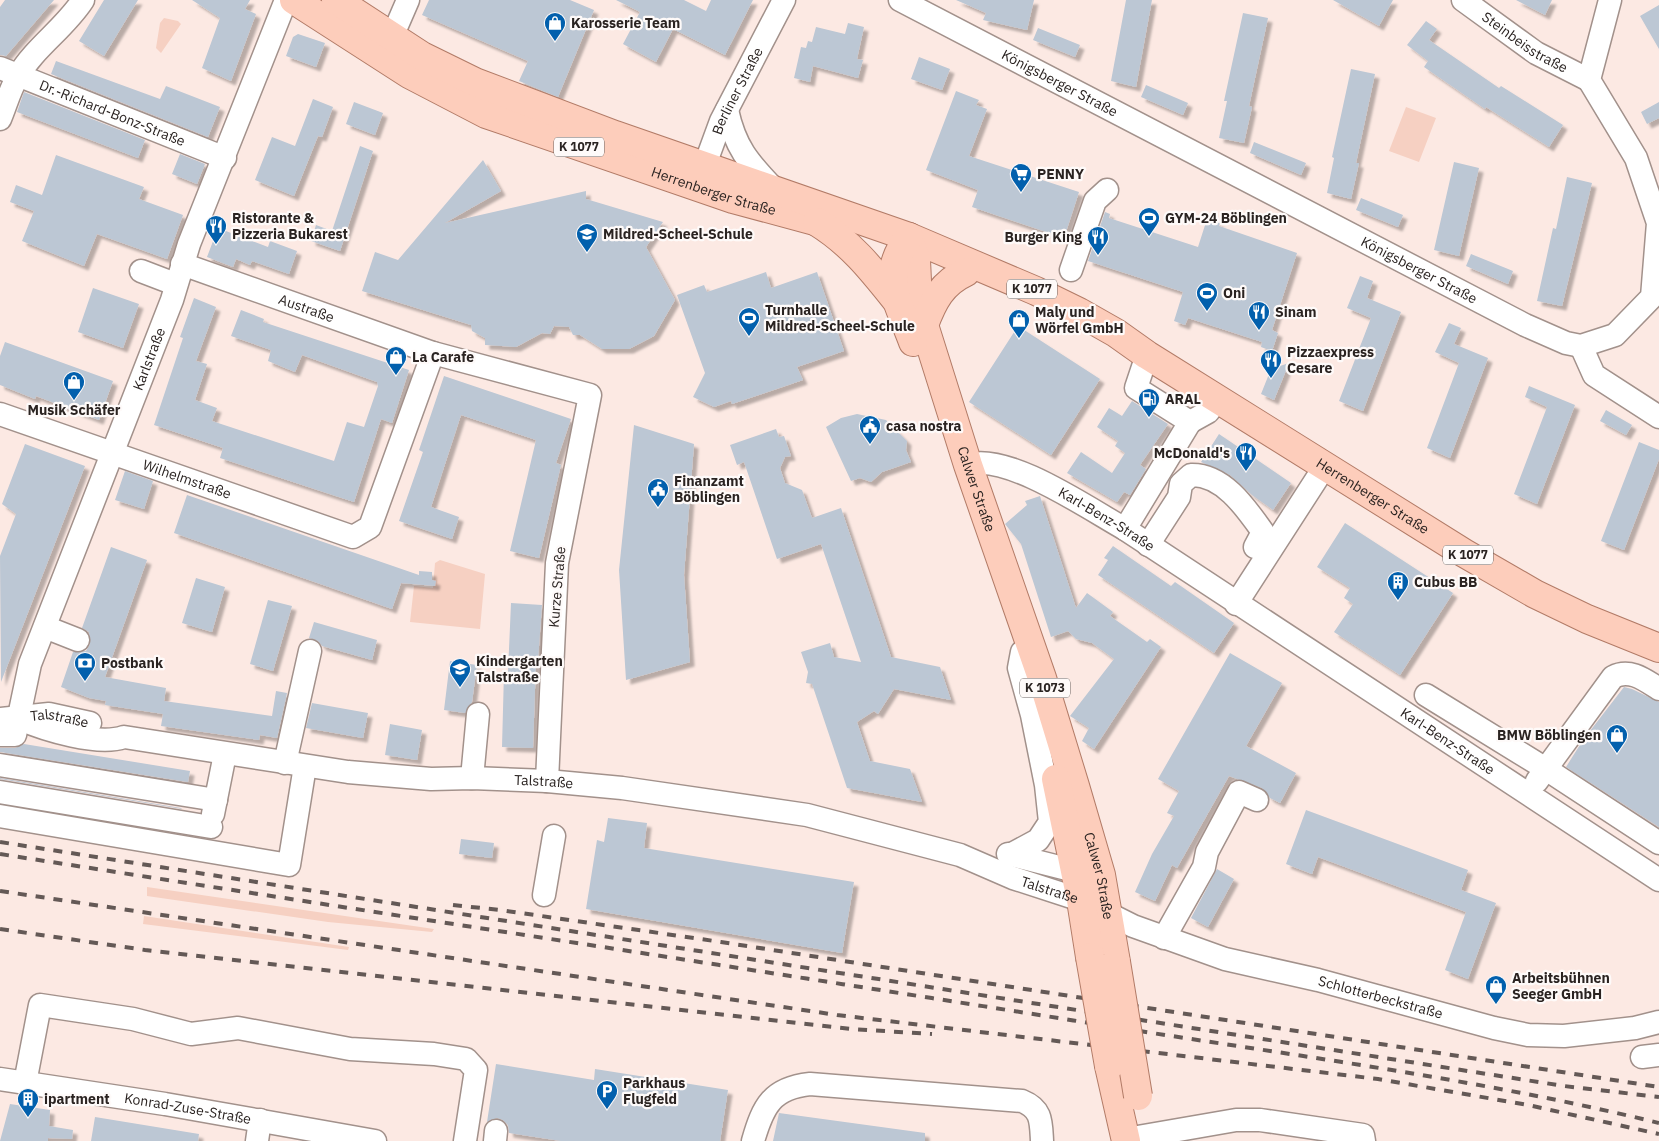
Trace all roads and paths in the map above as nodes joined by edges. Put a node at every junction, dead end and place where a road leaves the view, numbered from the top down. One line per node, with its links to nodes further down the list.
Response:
1 (83, 0): 11 (street)
2 (286, 0): 15 (street, Karlstraße)
3 (294, 0): 16 (main road, Herrenberger Straße / K 1077)
4 (336, 0): 10 (main road, Herrenberger Straße / K 1077)
5 (408, 0): 10 (street)
6 (784, 0): 13 (street, Berliner Straße)
7 (900, 0): 27 (street, Königsberger Straße)
8 (1463, 0): 12 (street, Steinbeisstraße)
9 (1610, 0): 12 (street)
10 (392, 37): 16 (main road, Herrenberger Straße / K 1077)
11 (9, 72): 14 (street); 15 (street, Dr.-Richard-Bonz-Straße)
12 (1589, 80): 27 (street)
13 (727, 110): 16 (street, Berliner Straße); 17 (street)
14 (0, 119)
15 (225, 158): 24 (street, Karlstraße)
16 (700, 176): 17 (main road, Herrenberger Straße / K 1077); 19 (main road, Herrenberger Straße / K 1077)
17 (774, 189): 20 (main road, Herrenberger Straße / K 1077)
18 (1107, 190): 21 (street)
19 (817, 222): 20 (main road, Herrenberger Straße / K 1077); 25 (main road, K 1073)
20 (908, 245): 23 (main road, Herrenberger Straße / K 1077); 25 (main road, Calwer Straße / K 1073); 26 (main road, Calwer Straße / K 1073); 29 (main road, Herrenberger Straße / K 1077)
21 (1071, 270)
22 (141, 271): 24 (street, Austraße)
23 (966, 272): 26 (main road); 29 (main road, Herrenberger Straße / K 1077)
24 (178, 274): 28 (street, Austraße); 35 (street, Karlstraße)
25 (897, 301): 46 (main road, Calwer Straße / K 1073)
26 (924, 325): 36 (main road, Calwer Straße / K 1073)
27 (1581, 346): 33 (street)
28 (433, 353): 30 (street, Austraße); 35 (street, Wilhelmstraße)
29 (1147, 355): 31 (main road, Herrenberger Straße / K 1077); 34 (street)
30 (590, 396): 57 (street, Kurze Straße)
31 (1218, 399): 34 (street); 37 (main road, Herrenberger Straße / K 1077)
32 (0, 414): 35 (street, Wilhelmstraße)
33 (1659, 417)
34 (1190, 422): 38 (street)
35 (112, 453): 42 (street, Karlstraße)
36 (968, 466): 38 (street, Karl-Benz-Straße); 74 (main road, Calwer Straße / K 1073)
37 (1321, 473): 41 (street); 44 (main road, Herrenberger Straße / K 1077)
38 (1125, 529): 39 (street, Karl-Benz-Straße)
39 (1148, 545): 40 (street); 41 (street, Karl-Benz-Straße)
40 (1255, 547)
41 (1236, 604): 59 (street, Karl-Benz-Straße)
42 (45, 627): 43 (street); 50 (street, Karlstraße)
43 (78, 640)
44 (1659, 648)
45 (310, 651): 53 (street)
46 (1022, 652): 65 (street, Calwer Straße); 70 (main road, Calwer Straße / K 1073)
47 (1659, 689): 55 (street)
48 (1426, 695): 55 (street)
49 (478, 714): 56 (street)
50 (10, 719): 51 (street); 52 (street, Talstraße)
51 (0, 735)
52 (225, 754): 53 (street, Talstraße); 60 (street)
53 (295, 764): 56 (street, Talstraße); 67 (street)
54 (0, 765): 60 (street)
55 (1546, 769): 59 (street); 66 (street)
56 (472, 778): 57 (street, Talstraße)
57 (547, 781): 69 (street, Talstraße)
58 (0, 792): 63 (street)
59 (1528, 794): 71 (street, Karl-Benz-Straße)
60 (216, 800): 63 (street)
61 (1257, 800): 75 (street)
62 (0, 816): 67 (street)
63 (211, 827): 67 (street)
64 (554, 836): 72 (street)
65 (1042, 836): 68 (street, Talstraße)
66 (1659, 843)
67 (207, 850)
68 (1012, 854): 69 (street, Talstraße); 70 (street, Talstraße)
69 (960, 855): 73 (street, Talstraße)
70 (1075, 871): 73 (main road, Calwer Straße / K 1073); 74 (street, Talstraße)
71 (1659, 880)
72 (544, 895)
73 (1081, 900): 74 (street, Talstraße); 79 (main road, Calwer Straße / K 1073, bridge)
74 (1108, 915): 75 (street, Schlotterbeckstraße); 79 (main road, Calwer Straße / K 1073, bridge)
75 (1164, 938): 76 (street, Schlotterbeckstraße)
76 (1659, 1022)
77 (0, 1079): 78 (street, Konrad-Zuse-Straße)
78 (25, 1082): 80 (street, Konrad-Zuse-Straße); 83 (street)
79 (1120, 1085): 81 (main road, Calwer Straße / K 1073)
80 (259, 1130): 82 (street, Konrad-Zuse-Straße)
81 (1131, 1140): 86 (street)
82 (375, 1141)
83 (465, 1141)
84 (753, 1141): 85 (street)
85 (1042, 1141)
86 (1364, 1141)

